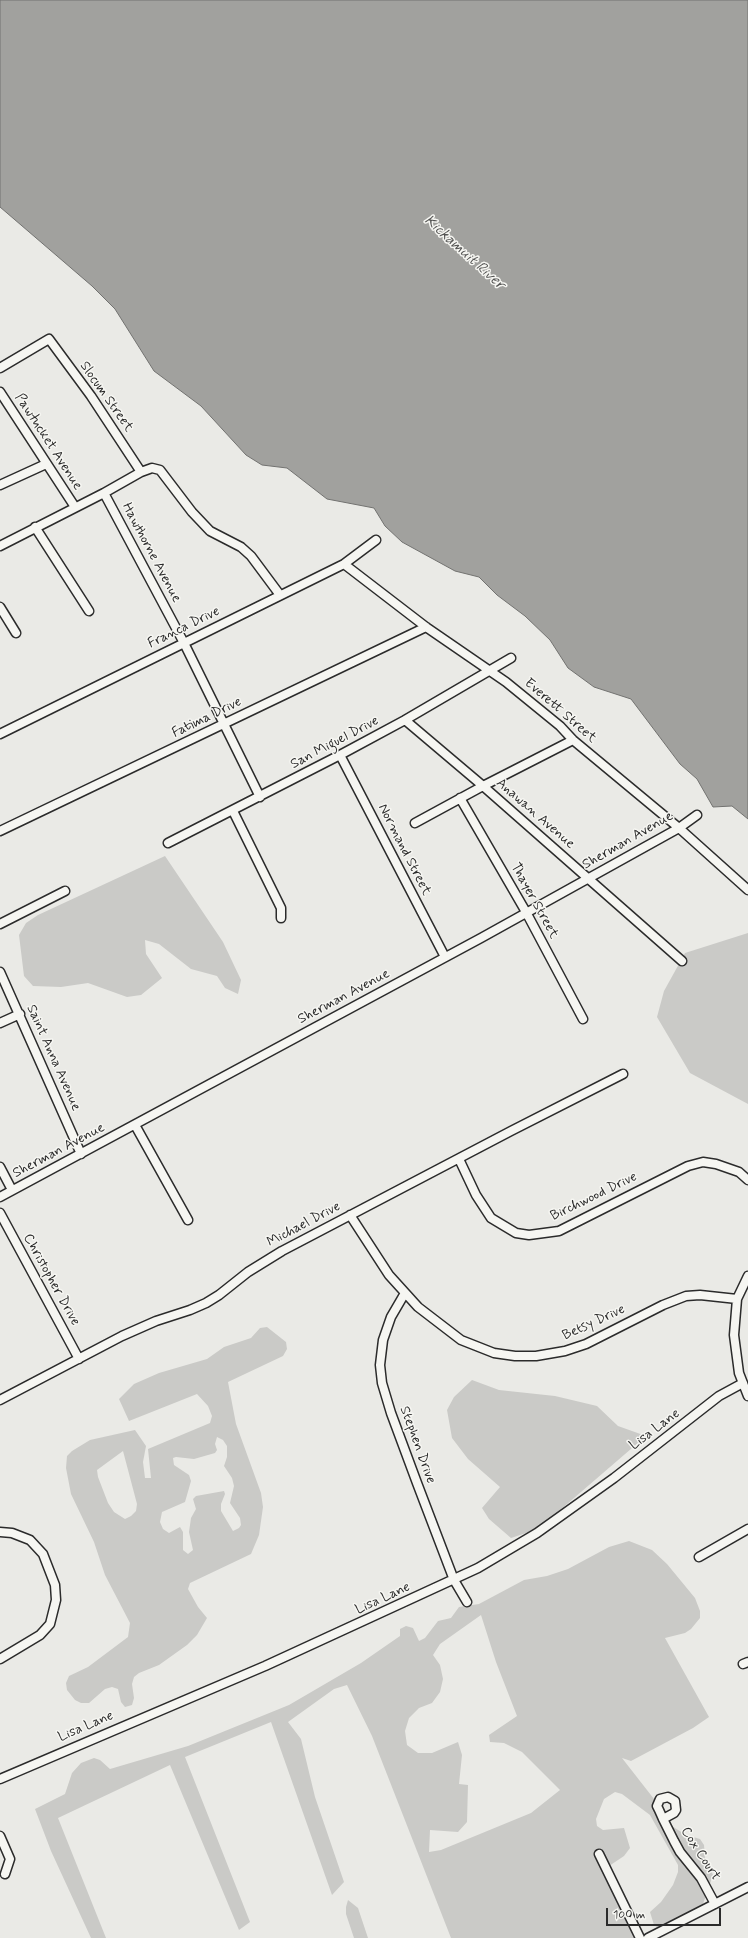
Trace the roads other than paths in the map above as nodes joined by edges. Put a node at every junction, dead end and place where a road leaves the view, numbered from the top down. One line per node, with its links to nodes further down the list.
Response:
1 (0, 368): 4 (street, Slocum Street)
2 (0, 392): 3 (street, Pawtucket Avenue)
3 (46, 464): 5 (street); 7 (street, Pawtucket Avenue)
4 (141, 472): 6 (street); 12 (street)
5 (0, 485)
6 (104, 493): 7 (street); 17 (street, Hawthorne Avenue)
7 (75, 507): 8 (street)
8 (35, 527): 10 (street); 14 (street)
9 (376, 540): 11 (street, Franca Drive)
10 (0, 546)
11 (344, 564): 12 (street, Franca Drive); 15 (street, Everett Street)
12 (280, 596): 17 (street, Franca Drive)
13 (0, 607): 16 (street)
14 (89, 611)
15 (426, 628): 19 (street, Everett Street); 21 (street, Fatima Drive)
16 (16, 633)
17 (184, 643): 21 (street, Hawthorne Avenue); 22 (street, Franca Drive)
18 (511, 658): 19 (street, San Miguel Drive)
19 (490, 671): 20 (street, San Miguel Drive); 23 (street, Everett Street)
20 (405, 720): 24 (street, San Miguel Drive); 25 (street, Anawan Avenue)
21 (224, 724): 26 (street, Hawthorne Avenue); 32 (street, Fatima Drive)
22 (0, 734)
23 (573, 740): 25 (street); 31 (street, Everett Street)
24 (340, 755): 26 (street, San Miguel Drive); 40 (street, Normand Street)
25 (483, 786): 27 (street); 34 (street, Anawan Avenue)
26 (260, 797): 28 (street, San Miguel Drive)
27 (460, 798): 30 (street); 37 (street, Thayer Street)
28 (233, 811): 33 (street, San Miguel Drive); 38 (street)
29 (697, 815): 31 (street, Sherman Avenue)
30 (415, 823)
31 (679, 828): 34 (street, Sherman Avenue); 35 (street, Everett Street)
32 (0, 831)
33 (168, 843)
34 (589, 879): 37 (street, Sherman Avenue); 41 (street, Anawan Avenue)
35 (748, 890)
36 (65, 891): 39 (street)
37 (526, 912): 40 (street, Sherman Avenue); 44 (street, Thayer Street)
38 (281, 918)
39 (0, 924)
40 (445, 957): 47 (street, Sherman Avenue)
41 (682, 961)
42 (0, 972): 43 (street, Saint Anna Avenue)
43 (20, 1014): 45 (street); 48 (street, Saint Anna Avenue)
44 (583, 1019)
45 (0, 1023)
46 (624, 1074): 49 (street, Michael Drive)
47 (135, 1125): 48 (street, Sherman Avenue); 56 (street)
48 (81, 1154): 52 (street, Sherman Avenue)
49 (458, 1159): 51 (street, Birchwood Drive); 55 (street, Michael Drive)
50 (0, 1167): 52 (street)
51 (748, 1180)
52 (12, 1190): 53 (street, Sherman Avenue)
53 (0, 1197)
54 (0, 1213): 60 (street, Christopher Drive)
55 (350, 1216): 58 (street, Betsy Drive); 60 (street, Michael Drive)
56 (188, 1220)
57 (748, 1276): 59 (street)
58 (405, 1293): 59 (street, Betsy Drive); 67 (street, Stephen Drive)
59 (737, 1299): 61 (street)
60 (79, 1359): 63 (street, Michael Drive)
61 (743, 1382): 62 (street); 67 (street, Lisa Lane)
62 (748, 1396)
63 (0, 1400)
64 (748, 1529): 66 (street)
65 (0, 1532): 69 (street)
66 (699, 1558)
67 (454, 1580): 68 (street, Stephen Drive); 70 (street, Lisa Lane)
68 (466, 1602)
69 (0, 1659)
70 (0, 1779)
71 (663, 1819): 76 (street, Cox Court)
72 (0, 1836): 74 (street)
73 (599, 1854): 77 (street)
74 (5, 1874)
75 (748, 1887): 76 (street)
76 (715, 1904): 78 (street)
77 (640, 1938)
78 (648, 1938)

